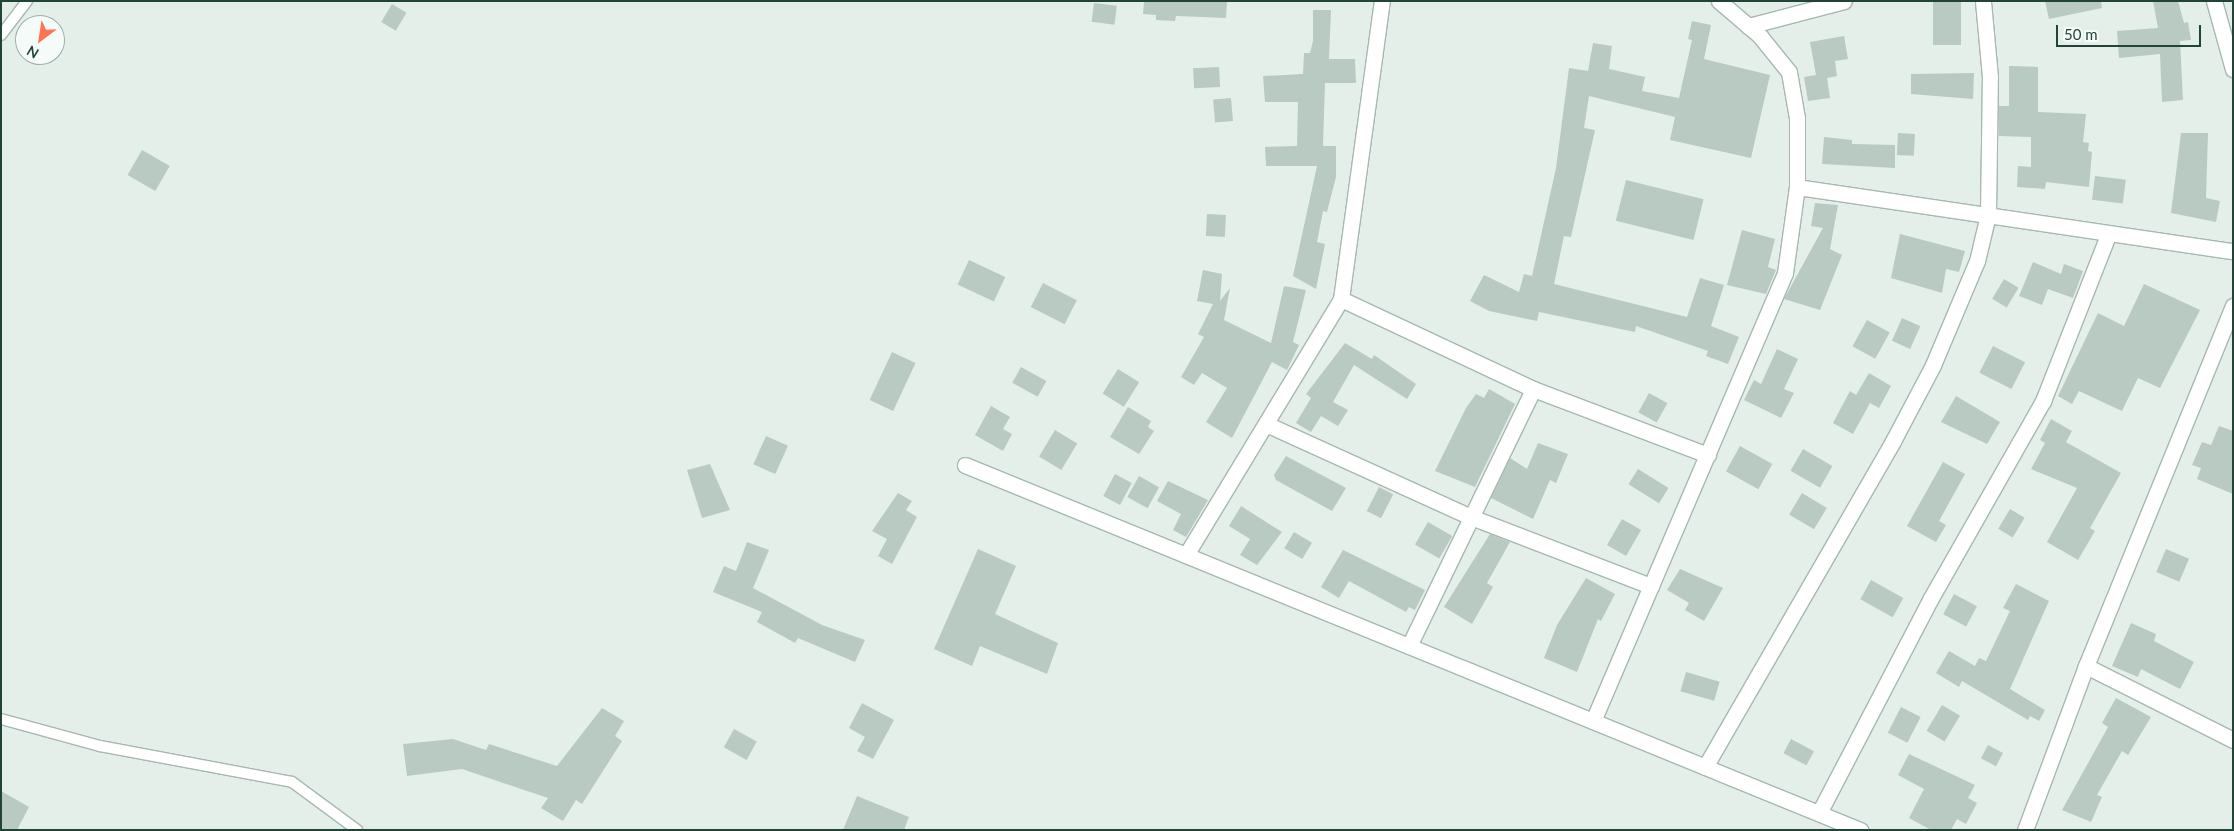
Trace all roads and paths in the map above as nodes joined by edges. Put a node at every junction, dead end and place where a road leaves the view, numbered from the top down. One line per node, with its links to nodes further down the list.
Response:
1 (27, 1): 8 (lane)
2 (1382, 1): 14 (street)
3 (1719, 1): 7 (street)
4 (1844, 1): 7 (street)
5 (1982, 1): 11 (street)
6 (2214, 1): 9 (street)
7 (1748, 26): 10 (street)
8 (1, 35)
9 (2233, 70)
10 (1797, 187): 11 (street); 18 (street)
11 (1988, 215): 12 (street); 28 (street)
12 (2108, 235): 13 (street); 29 (street)
13 (2233, 251)
14 (1341, 299): 16 (street); 17 (street)
15 (2233, 306): 24 (street)
16 (1533, 389): 18 (street); 20 (street)
17 (1266, 424): 20 (street); 21 (street)
18 (1708, 455): 22 (street)
19 (965, 465): 21 (street)
20 (1471, 516): 22 (street); 23 (street)
21 (1186, 555): 23 (street)
22 (1651, 586): 26 (street)
23 (1409, 646): 26 (street)
24 (2086, 666): 27 (street); 32 (street)
25 (1, 719): 30 (lane)
26 (1593, 721): 28 (street)
27 (2233, 740)
28 (1705, 767): 29 (street)
29 (1819, 813): 31 (street)
30 (357, 830)
31 (1860, 830)
32 (2025, 830)

